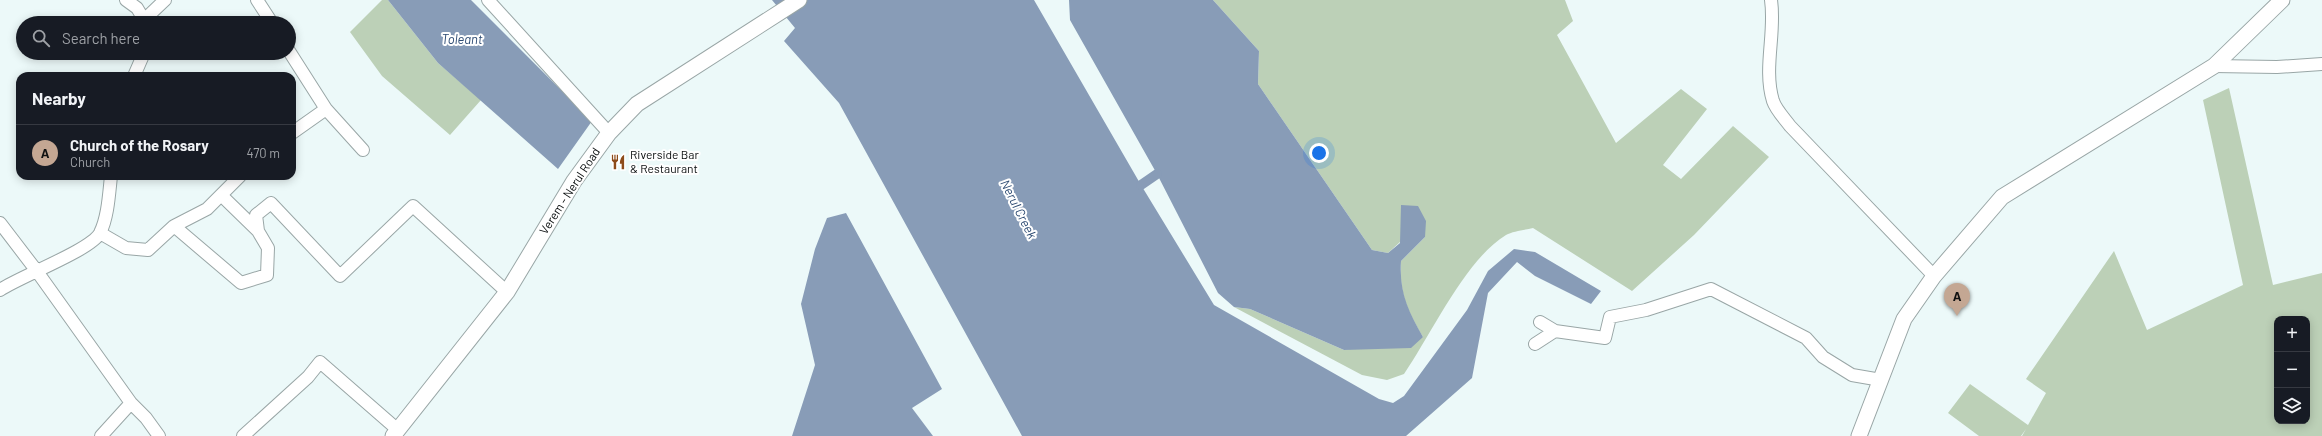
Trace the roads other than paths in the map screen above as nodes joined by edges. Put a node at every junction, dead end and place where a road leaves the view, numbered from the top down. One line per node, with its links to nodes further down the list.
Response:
1 (126, 0): 8 (street)
2 (164, 0): 9 (street)
3 (258, 0): 10 (street)
4 (488, 0): 18 (street)
5 (799, 0): 18 (main road, Verem - Nerul Road)
6 (1771, 0): 28 (street)
7 (2282, 0): 14 (main road)
8 (141, 16)
9 (150, 16)
10 (268, 16)
11 (141, 60): 15 (street)
12 (295, 60): 16 (street)
13 (2322, 64): 14 (street)
14 (2214, 66): 28 (main road)
15 (136, 72)
16 (326, 109): 17 (street); 19 (street)
17 (296, 130)
18 (609, 133): 30 (main road, Verem - Nerul Road)
19 (363, 150)
20 (110, 180): 26 (street)
21 (236, 180): 22 (street)
22 (221, 195): 24 (street); 25 (street)
23 (0, 223): 27 (street)
24 (174, 226): 25 (street); 26 (street)
25 (258, 231): 30 (street)
26 (100, 233): 27 (street)
27 (36, 270): 29 (street); 35 (street)
28 (1934, 276): 34 (main road)
29 (0, 290)
30 (507, 292): 36 (main road, Verem - Nerul Road)
31 (1540, 322): 32 (street)
32 (1555, 331): 33 (street); 34 (street)
33 (1535, 344)
34 (1880, 380): 40 (main road)
35 (131, 403): 37 (street); 38 (street)
36 (396, 433): 39 (street)
37 (101, 436)
38 (159, 436)
39 (243, 436)
40 (1859, 436)

